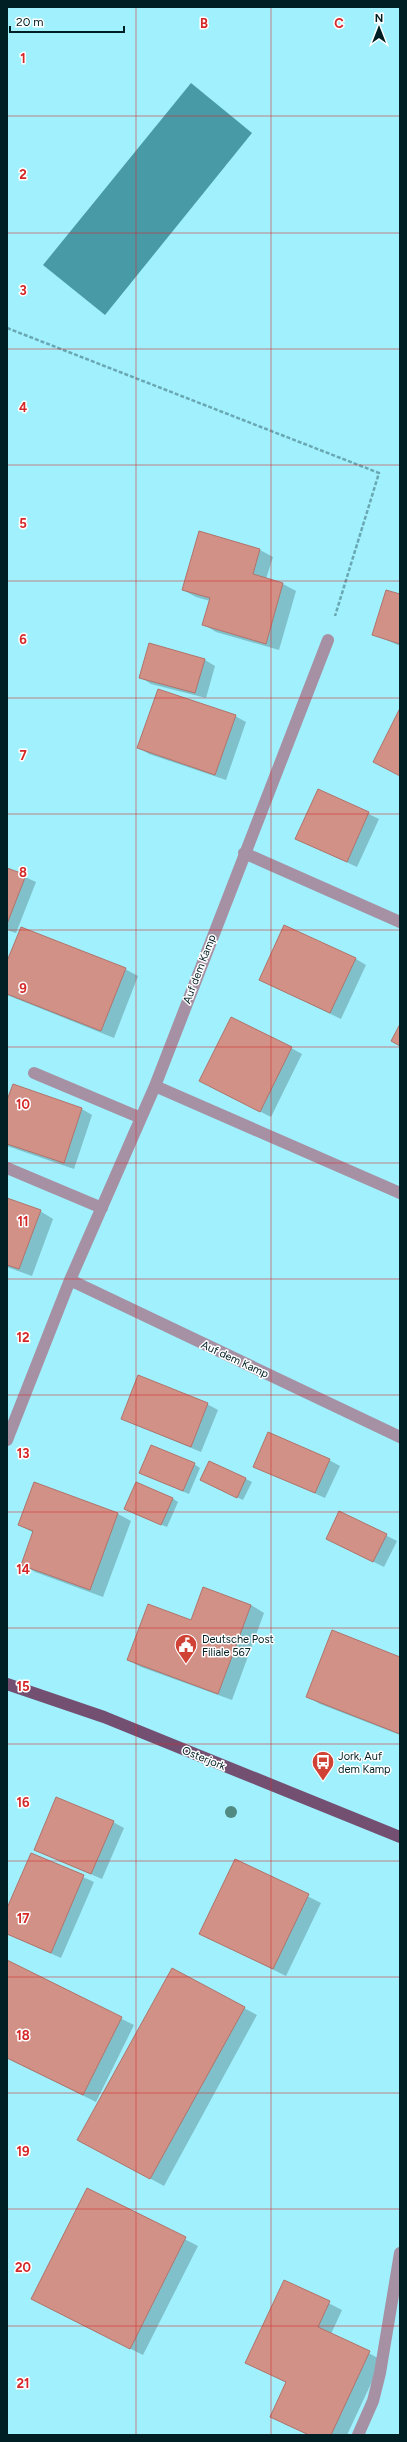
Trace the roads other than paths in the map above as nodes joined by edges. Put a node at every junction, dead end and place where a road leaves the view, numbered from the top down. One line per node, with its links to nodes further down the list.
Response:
1 (328, 640): 2 (street, Auf dem Kamp)
2 (244, 853): 3 (street); 5 (street, Auf dem Kamp)
3 (400, 922)
4 (34, 1073): 6 (street)
5 (155, 1086): 6 (street, Auf dem Kamp); 8 (street)
6 (141, 1118): 9 (street, Auf dem Kamp)
7 (7, 1168): 9 (street)
8 (400, 1193)
9 (102, 1208): 10 (street, Auf dem Kamp)
10 (70, 1280): 11 (street, Auf dem Kamp); 12 (street, Auf dem Kamp)
11 (400, 1437)
12 (7, 1440)
13 (7, 1684): 14 (main road, Osterjork)
14 (400, 1837)
15 (400, 2254): 16 (street)
16 (358, 2435)

